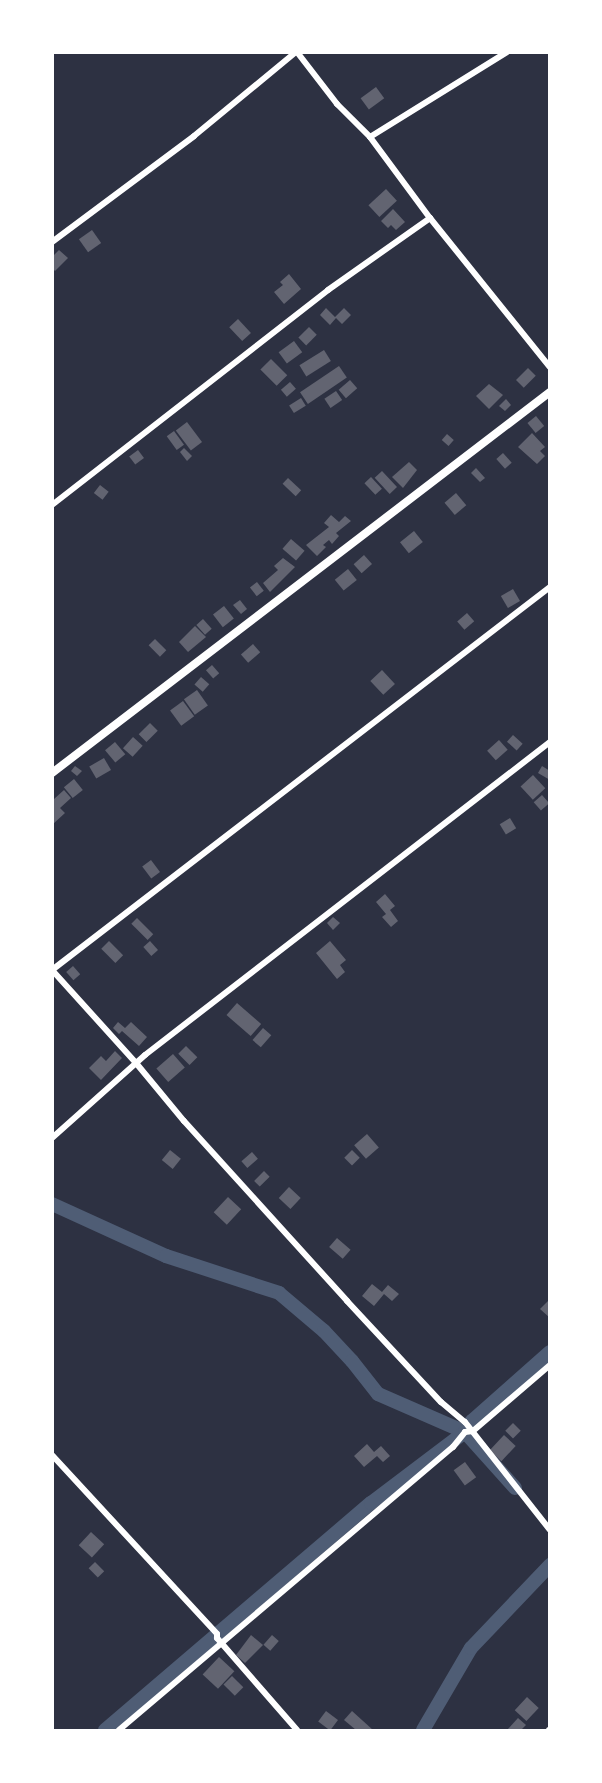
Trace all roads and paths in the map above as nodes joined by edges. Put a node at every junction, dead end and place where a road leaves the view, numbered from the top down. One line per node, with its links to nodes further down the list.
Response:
1 (297, 52): 3 (street); 5 (street)
2 (507, 52): 3 (street)
3 (370, 137): 4 (street)
4 (430, 218): 6 (street); 8 (street)
5 (52, 242)
6 (549, 367)
7 (549, 393): 11 (street)
8 (52, 505)
9 (549, 587): 12 (street)
10 (549, 742): 13 (street)
11 (52, 772)
12 (52, 970): 13 (street)
13 (136, 1063): 14 (street); 16 (street)
14 (52, 1138)
15 (549, 1365): 16 (street)
16 (471, 1429): 18 (street); 19 (street)
17 (52, 1455): 19 (street)
18 (549, 1530)
19 (222, 1643): 20 (street); 21 (street)
20 (119, 1731)
21 (297, 1731)

